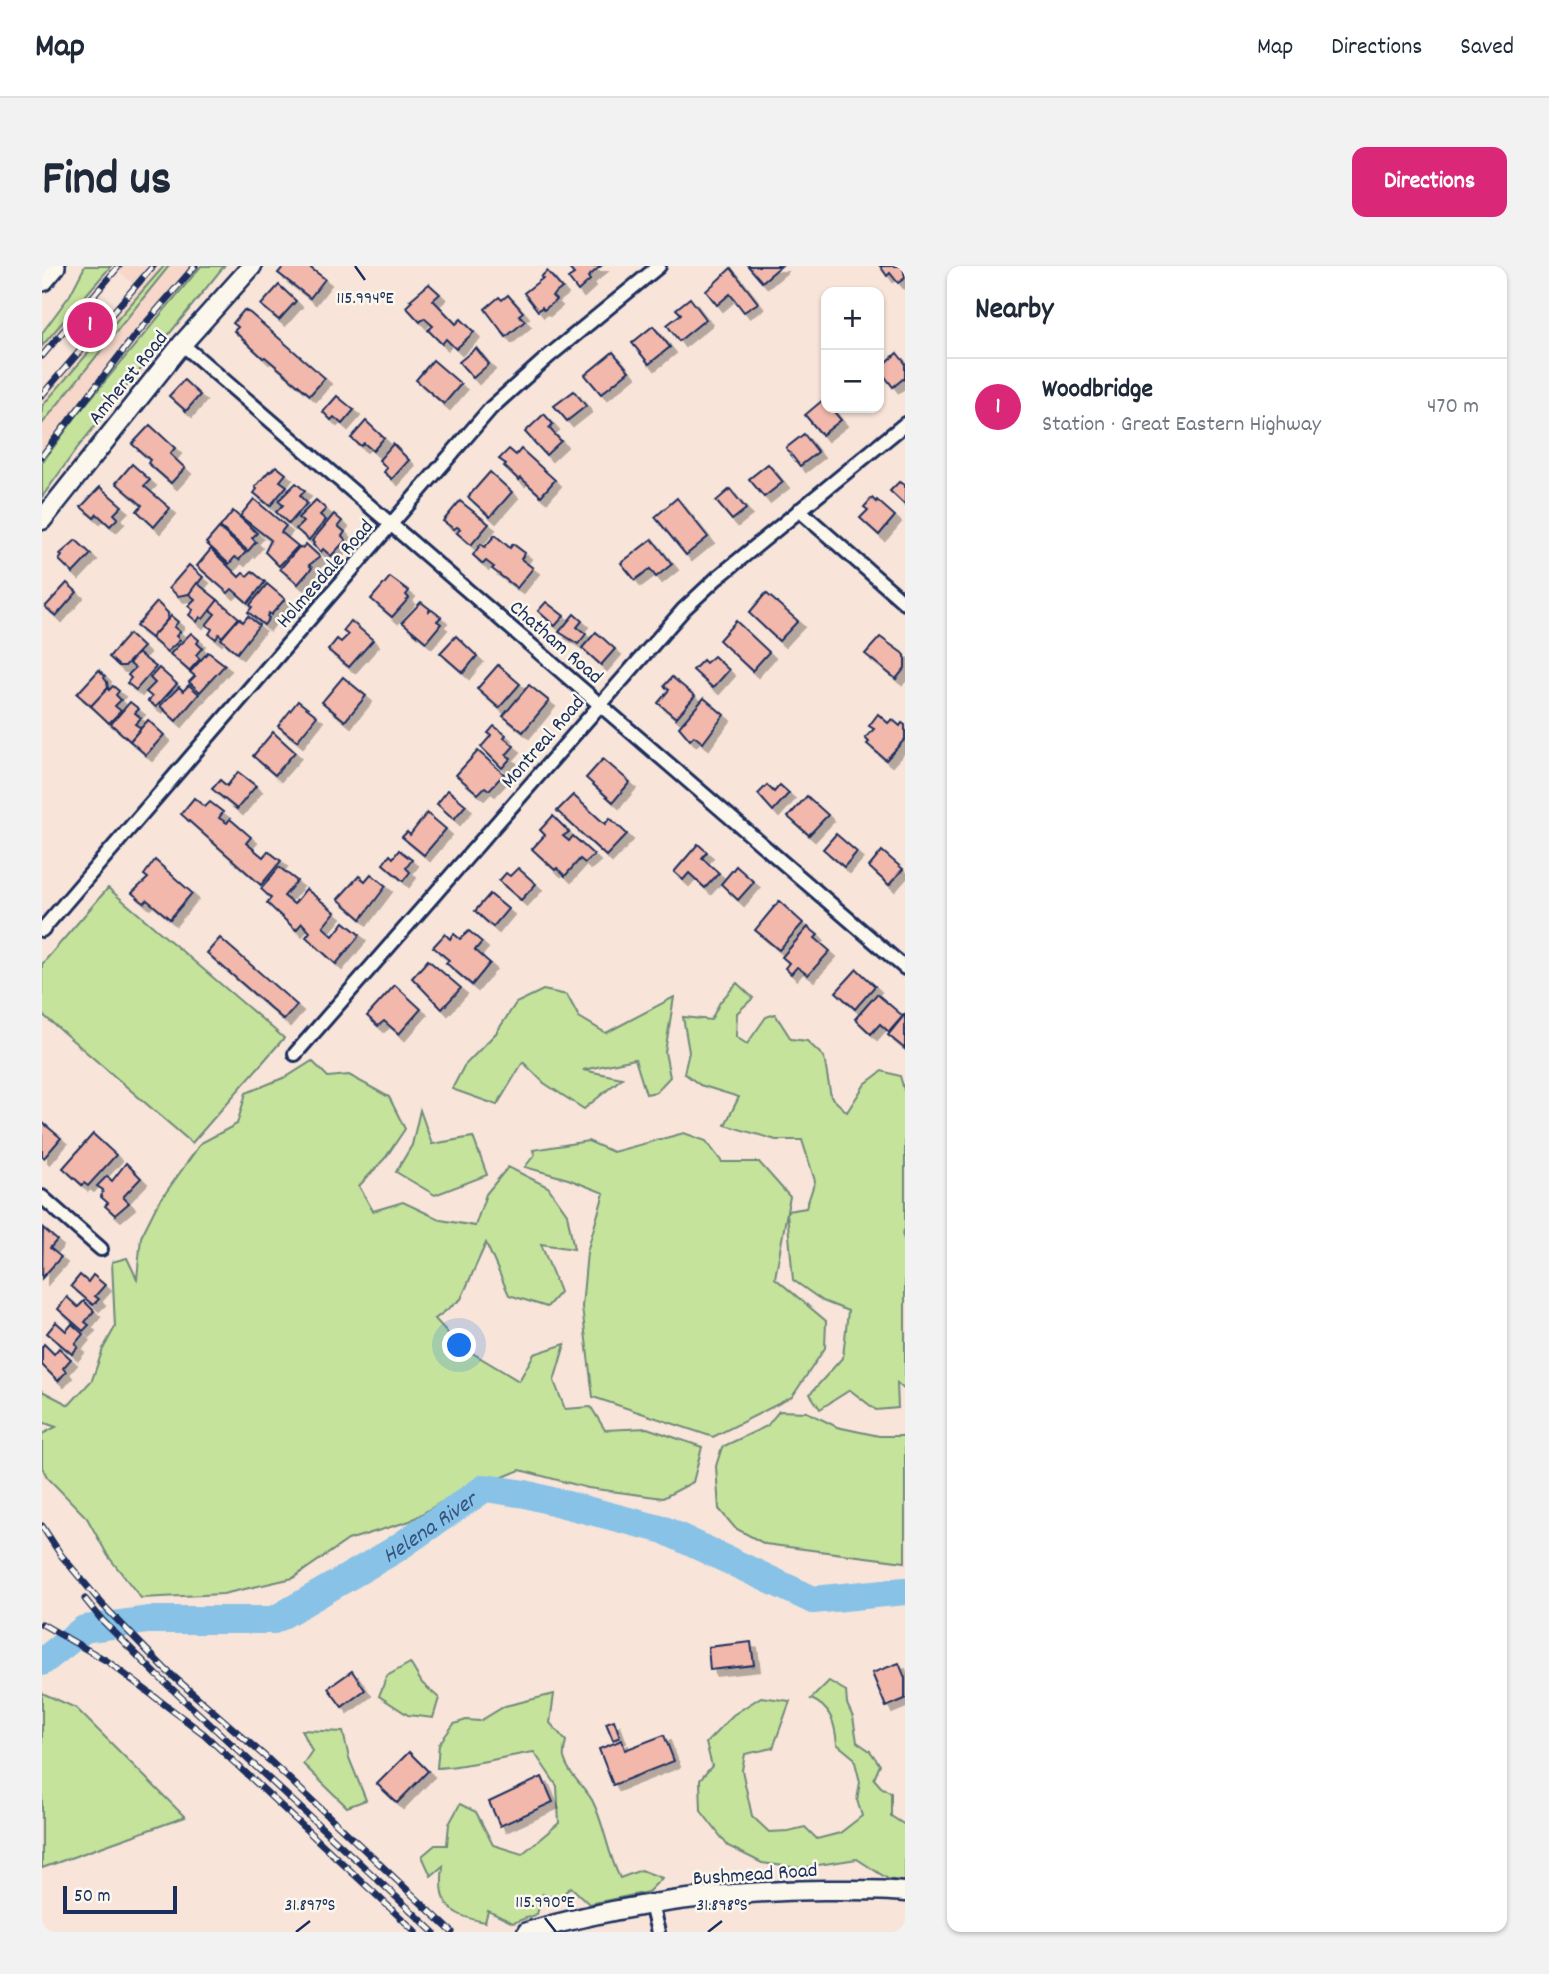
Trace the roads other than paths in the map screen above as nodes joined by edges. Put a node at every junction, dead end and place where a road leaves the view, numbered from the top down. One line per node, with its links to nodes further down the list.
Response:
1 (53, 266): 4 (highway)
2 (252, 266): 5 (main road, Amherst Road)
3 (659, 266): 9 (street, Holmesdale Road)
4 (42, 279)
5 (182, 344): 8 (main road, Amherst Road); 9 (street, Chatham Road)
6 (905, 424): 7 (street, Montreal Road)
7 (799, 510): 10 (street); 11 (street, Montreal Road)
8 (42, 520)
9 (392, 523): 11 (street, Chatham Road); 12 (street, Holmesdale Road)
10 (905, 603)
11 (600, 704): 13 (street, Chatham Road); 14 (street, Montreal Road)
12 (42, 930)
13 (905, 968)
14 (295, 1054)
15 (42, 1197): 16 (street)
16 (100, 1249)
17 (905, 1892): 18 (main road, Bushmead Road)
18 (651, 1905): 19 (main road, Bushmead Road); 20 (street)
19 (527, 1932)
20 (658, 1932)

